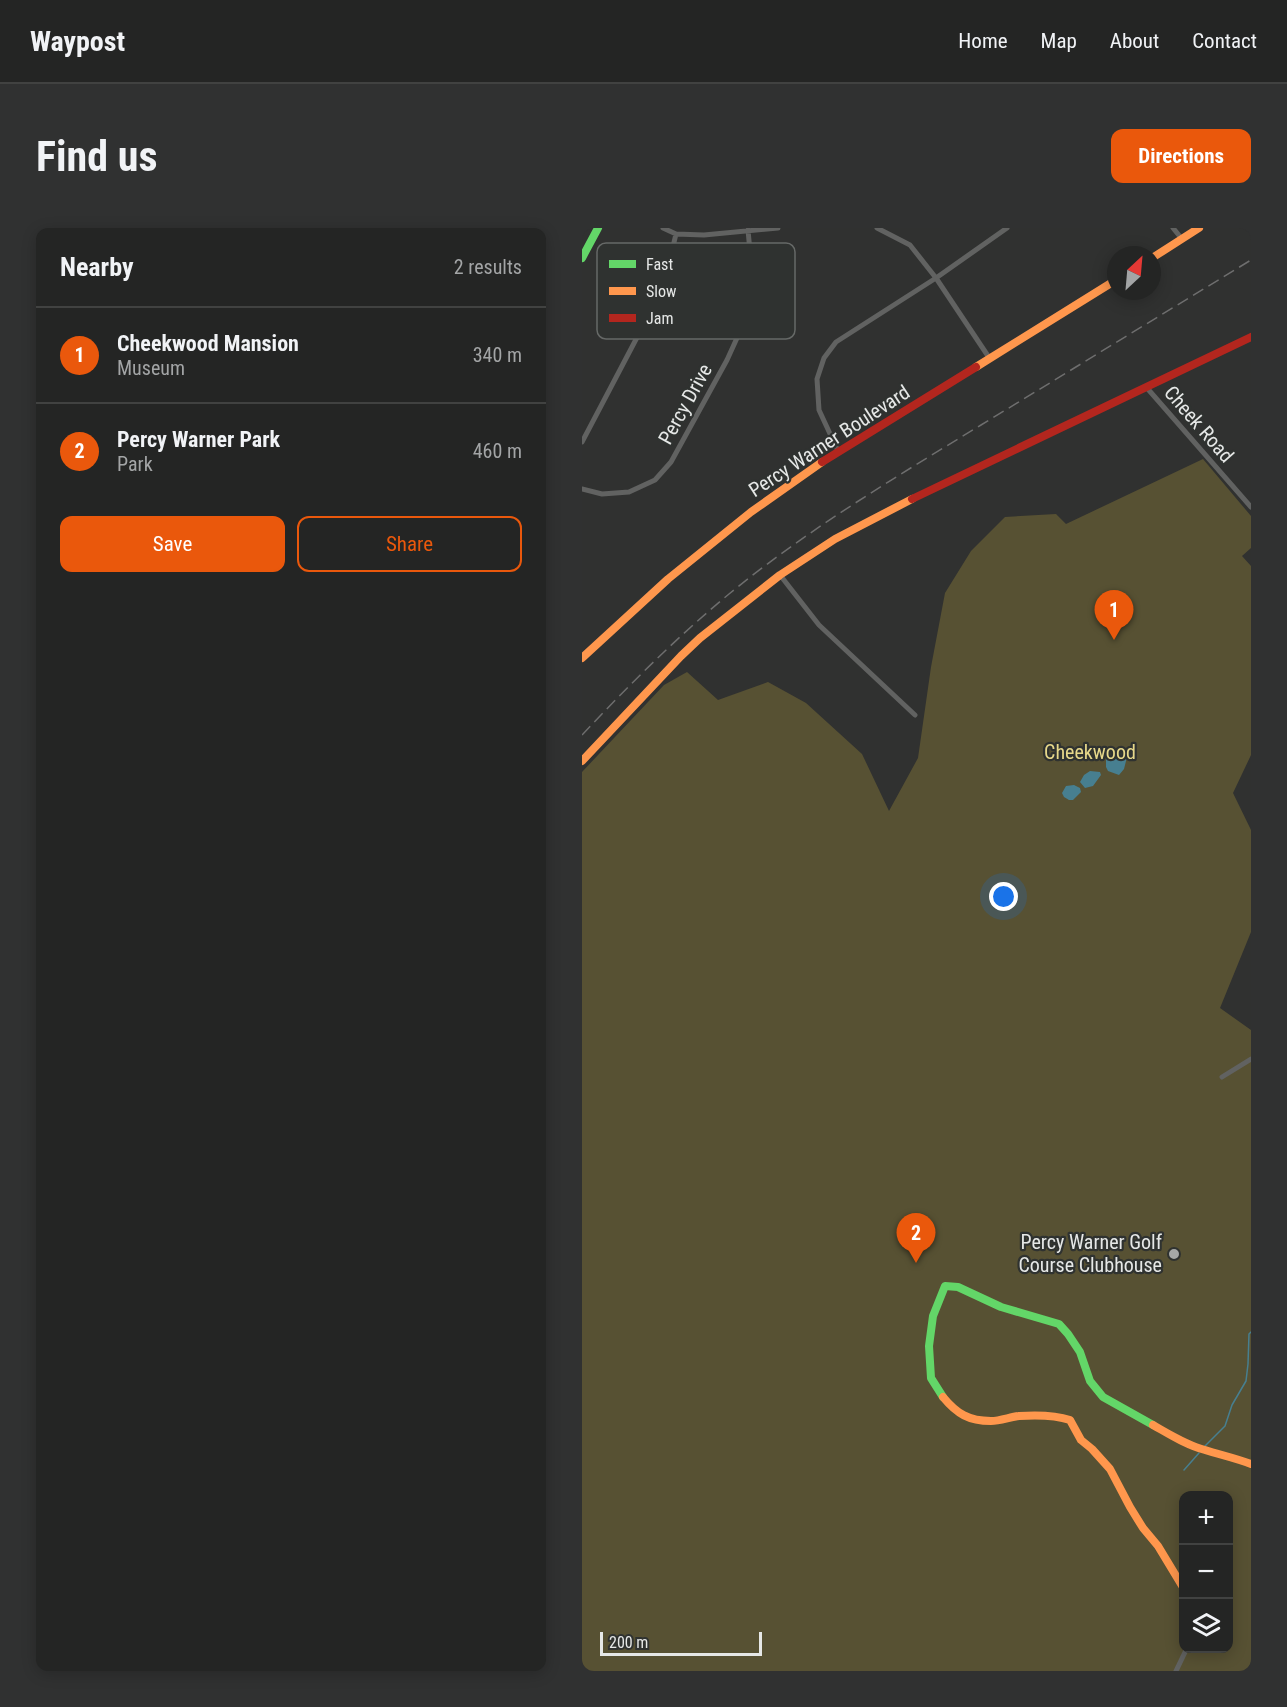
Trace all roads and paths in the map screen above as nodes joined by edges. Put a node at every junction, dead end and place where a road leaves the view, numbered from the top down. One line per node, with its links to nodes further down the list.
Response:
1 (597, 228): 14 (street)
2 (663, 228): 9 (street)
3 (778, 228): 8 (street)
4 (877, 228): 15 (street)
5 (1007, 228): 15 (street)
6 (1173, 228): 10 (street)
7 (1199, 228): 10 (street)
8 (748, 230): 9 (street); 12 (street, Percy Drive)
9 (676, 234): 11 (street)
10 (1182, 239): 13 (street)
11 (674, 243)
12 (749, 243)
13 (1161, 252)
14 (582, 258)
15 (936, 278): 20 (street); 23 (street)
16 (1107, 286): 20 (street, Percy Warner Boulevard)
17 (1251, 337): 21 (street)
18 (636, 339): 22 (street)
19 (737, 339): 24 (street, Percy Drive)
20 (990, 359): 23 (street, Percy Warner Boulevard)
21 (1147, 388): 25 (street, Cheek Road); 26 (street)
22 (582, 442)
23 (838, 451): 27 (street, Percy Warner Boulevard)
24 (582, 489)
25 (1251, 507)
26 (780, 575): 28 (street); 29 (street)
27 (582, 658)
28 (915, 715)
29 (582, 761)
30 (1251, 1059): 31 (street)
31 (1222, 1077)
32 (1251, 1464): 33 (street)
33 (1179, 1581)
34 (1185, 1653): 35 (street)
35 (1176, 1671)

